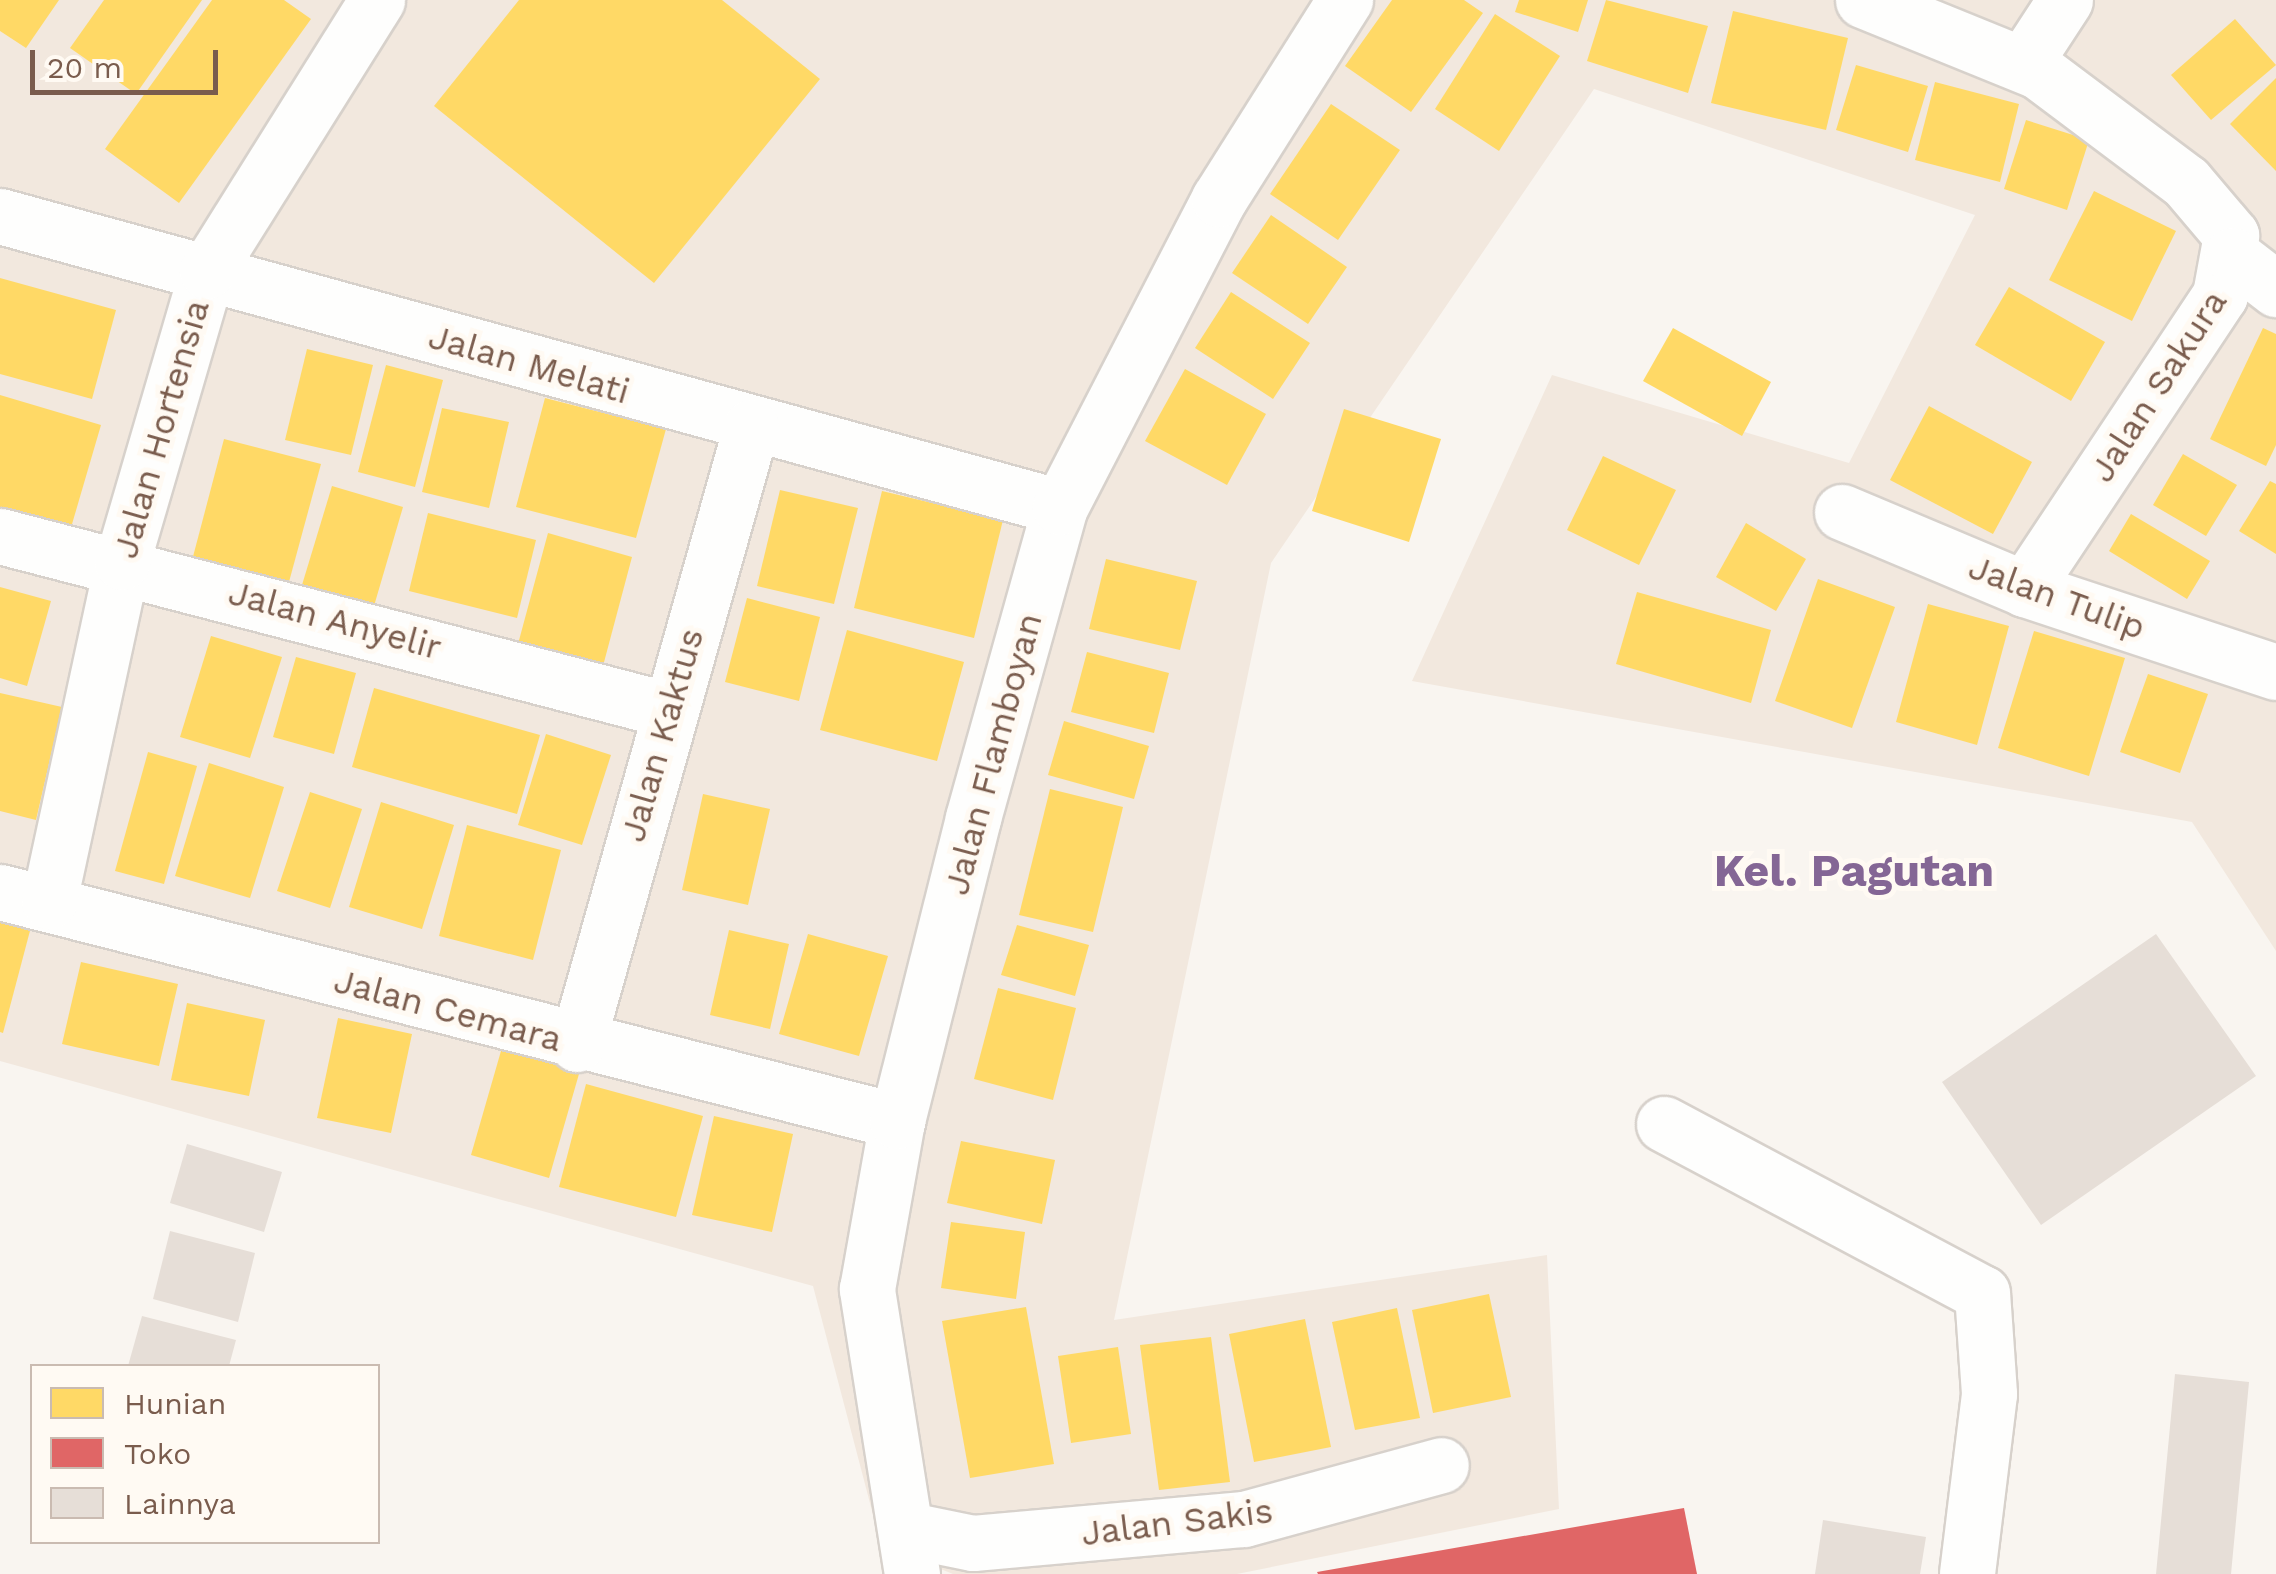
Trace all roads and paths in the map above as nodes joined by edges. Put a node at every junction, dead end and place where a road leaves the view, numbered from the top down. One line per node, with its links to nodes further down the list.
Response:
1 (378, 0): 8 (street, Jalan Hortensia)
2 (1345, 0): 11 (street, Jalan Flamboyan)
3 (1864, 0): 5 (street, Jalan Sakura)
4 (2064, 0): 5 (street)
5 (2024, 63): 7 (street, Jalan Sakura)
6 (0, 216): 8 (street, Jalan Melati)
7 (2232, 255): 9 (street); 15 (street, Jalan Sakura)
8 (207, 272): 10 (street, Jalan Melati); 14 (street, Jalan Hortensia)
9 (2276, 289)
10 (751, 427): 11 (street, Jalan Melati); 17 (street, Jalan Kaktus)
11 (1060, 508): 20 (street, Jalan Flamboyan)
12 (1842, 512): 15 (street, Jalan Tulip)
13 (0, 536): 14 (street, Jalan Anyelir)
14 (122, 562): 17 (street, Jalan Anyelir); 18 (street, Jalan Hortensia)
15 (2024, 589): 16 (street, Jalan Tulip)
16 (2276, 672)
17 (669, 710): 19 (street, Jalan Kaktus)
18 (24, 896): 19 (street, Jalan Cemara)
19 (577, 1044): 20 (street, Jalan Cemara)
20 (897, 1122): 23 (street, Jalan Flamboyan)
21 (1664, 1124): 24 (street)
22 (1441, 1466): 23 (street, Jalan Sakis)
23 (911, 1552)
24 (1967, 1574)

